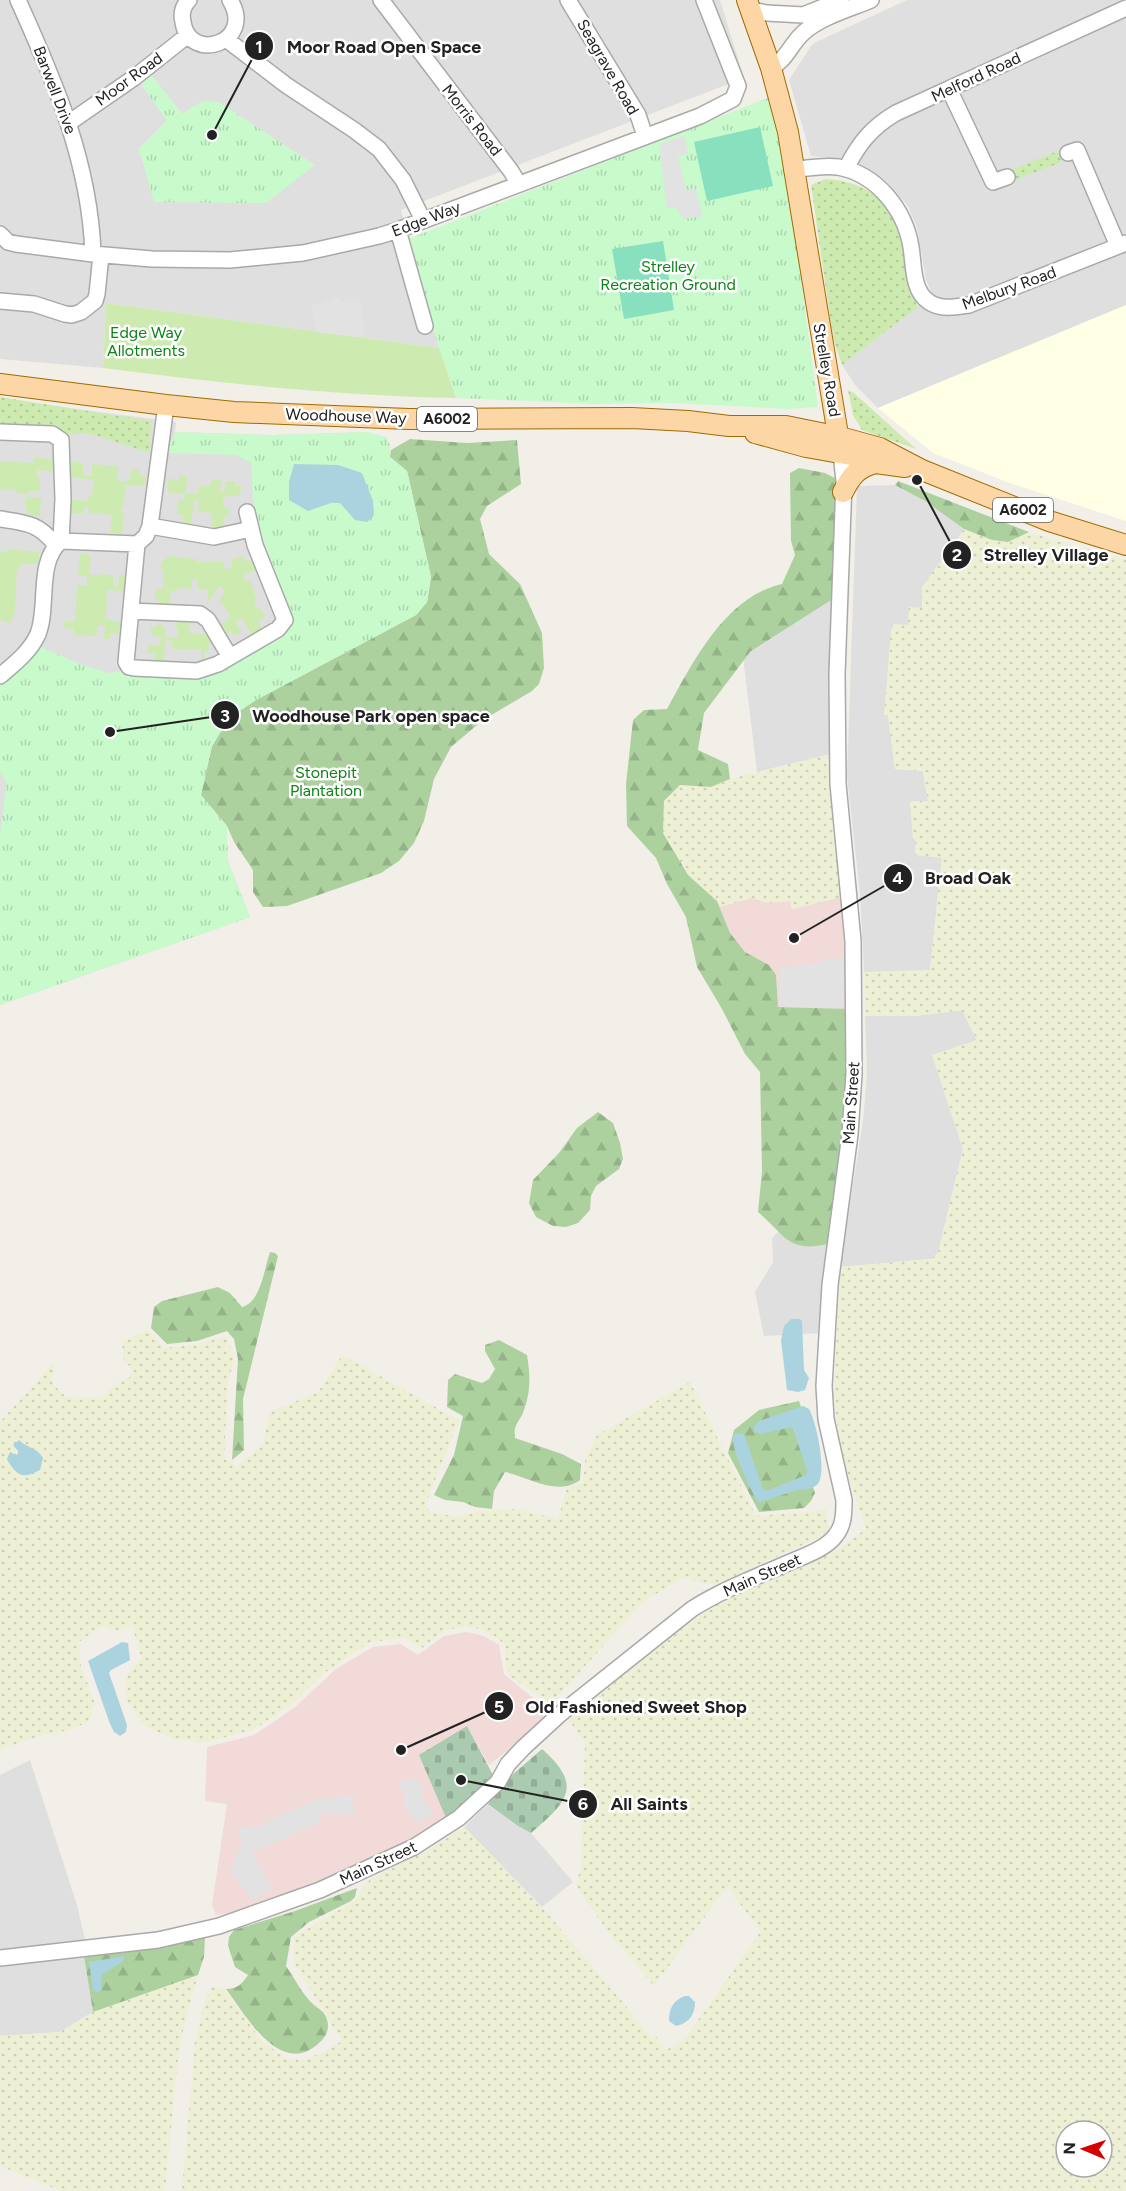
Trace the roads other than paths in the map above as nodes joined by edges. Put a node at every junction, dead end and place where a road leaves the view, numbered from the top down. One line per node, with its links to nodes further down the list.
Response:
1 (18, 0): 15 (street, Barwell Drive)
2 (189, 0): 11 (street)
3 (230, 0): 12 (street)
4 (381, 0): 21 (street, Morris Road)
5 (568, 0): 16 (street, Seagrave Road)
6 (704, 0): 16 (street, Edge Way)
7 (840, 0): 9 (street)
8 (871, 0): 13 (street)
9 (749, 5): 13 (main road, Strelley Road)
10 (1126, 8): 14 (street, Melford Road)
11 (188, 35): 12 (street); 15 (street, Moor Road)
12 (226, 39): 22 (street)
13 (771, 68): 19 (main road, Strelley Road)
14 (949, 89): 18 (street, Melford Road); 20 (street)
15 (70, 122): 26 (street, Barwell Drive)
16 (645, 136): 21 (street, Edge Way)
17 (1068, 153): 25 (street)
18 (846, 169): 19 (street, Melbury Road); 25 (street, Melbury Road)
19 (792, 170): 30 (main road, Strelley Road)
20 (1007, 177)
21 (518, 183): 22 (street, Edge Way)
22 (423, 220): 23 (street, Edge Way)
23 (398, 230): 26 (street, Edge Way); 28 (street)
24 (0, 234): 26 (street, Edge Way)
25 (1122, 244)
26 (97, 255): 27 (street, Barwell Drive)
27 (0, 301)
28 (424, 326)
29 (0, 384): 31 (main road, Woodhouse Way / A6002)
30 (833, 402): 33 (main road, A6002); 35 (main road, Strelley Road)
31 (166, 405): 32 (main road, Woodhouse Way / A6002); 41 (street)
32 (729, 426): 33 (main road, Woodhouse Way / A6002); 35 (main road, Woodhouse Way / A6002)
33 (786, 426): 35 (main road, Woodhouse Way / A6002)
34 (0, 432): 43 (street)
35 (840, 445): 36 (main road, A6002); 37 (main road, A6002); 38 (street, Strelley Road)
36 (876, 463): 37 (main road, A6002); 38 (main road)
37 (922, 470): 45 (main road, A6002)
38 (843, 492): 49 (street, Strelley Road)
39 (247, 512): 42 (street)
40 (0, 519): 43 (street)
41 (150, 526): 42 (street); 44 (street)
42 (251, 529): 47 (street)
43 (59, 543): 44 (street); 48 (street)
44 (137, 544): 46 (street)
45 (1126, 546)
46 (131, 611): 47 (street); 47 (street)
47 (230, 657)
48 (0, 676)
49 (837, 747): 50 (street, Main Street)
50 (0, 1958)

